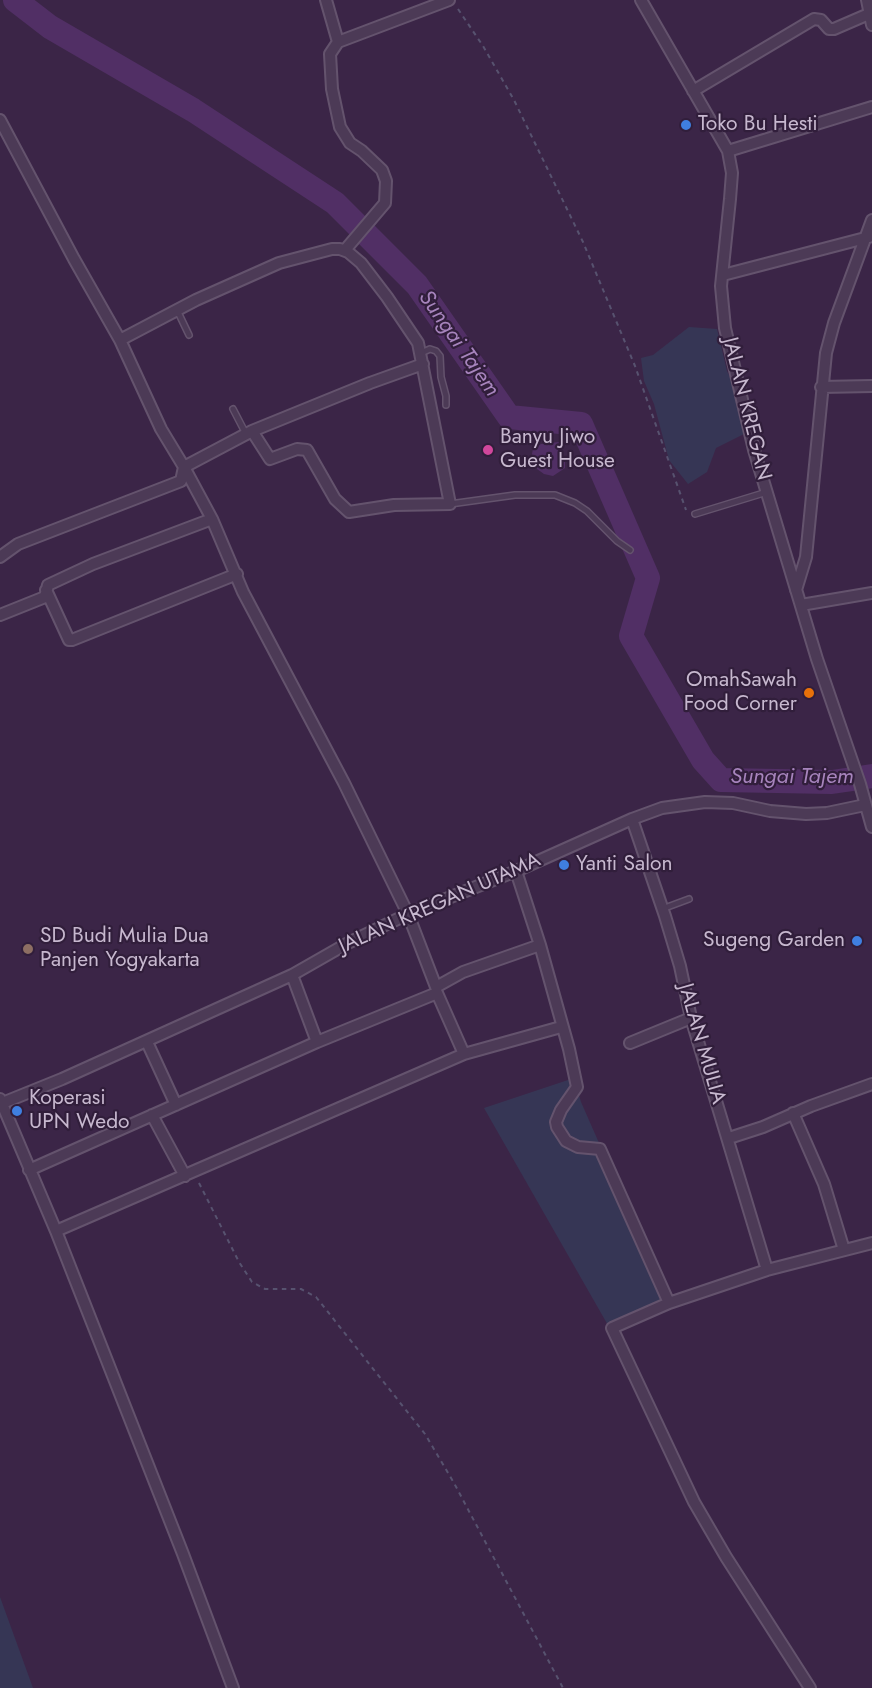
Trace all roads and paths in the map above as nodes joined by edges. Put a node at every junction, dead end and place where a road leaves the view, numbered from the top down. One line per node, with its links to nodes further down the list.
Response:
1 (326, 0): 7 (street)
2 (448, 0): 7 (street)
3 (641, 0): 8 (street, JALAN KREGAN)
4 (867, 0): 6 (street)
5 (458, 9): 28 (path)
6 (871, 19): 8 (street)
7 (338, 42): 14 (street)
8 (693, 91): 11 (street, JALAN KREGAN)
9 (872, 107): 11 (street)
10 (0, 120): 18 (street)
11 (728, 152): 15 (street, JALAN KREGAN)
12 (872, 220): 13 (street)
13 (869, 237): 15 (street); 21 (street)
14 (345, 250): 16 (street); 19 (street)
15 (723, 274): 26 (street, JALAN KREGAN)
16 (177, 310): 17 (lane); 18 (street)
17 (189, 335)
18 (120, 340): 25 (street)
19 (422, 358): 22 (lane); 24 (street); 27 (street)
20 (872, 386): 21 (street)
21 (821, 387): 34 (street)
22 (446, 405)
23 (233, 409): 24 (lane)
24 (249, 433): 25 (street); 27 (street)
25 (184, 467): 29 (street); 31 (street)
26 (768, 492): 28 (lane); 34 (street, JALAN KREGAN)
27 (450, 504): 30 (lane)
28 (695, 514)
29 (212, 519): 32 (street); 33 (street)
30 (630, 550)
31 (0, 556)
32 (237, 574): 33 (street); 44 (street)
33 (46, 590): 37 (street)
34 (796, 590): 36 (street, JALAN KREGAN)
35 (872, 593): 36 (street)
36 (801, 605): 38 (street, JALAN KREGAN)
37 (0, 615)
38 (865, 805): 39 (street, JALAN KREGAN UTAMA); 40 (street, JALAN KREGAN)
39 (632, 819): 41 (street, JALAN KREGAN UTAMA); 43 (street, JALAN MULIA)
40 (872, 827)
41 (516, 871): 44 (street, JALAN KREGAN UTAMA); 45 (street)
42 (689, 899): 43 (lane)
43 (662, 909): 47 (street, JALAN MULIA)
44 (408, 914): 45 (street); 46 (street, JALAN KREGAN UTAMA)
45 (540, 945): 48 (street)
46 (292, 975): 49 (street, JALAN KREGAN UTAMA); 50 (street)
47 (691, 1018): 51 (street); 58 (street, JALAN MULIA)
48 (561, 1026): 52 (street); 65 (street)
49 (147, 1042): 54 (street, JALAN KREGAN UTAMA); 55 (street)
50 (317, 1042): 52 (street); 55 (street)
51 (630, 1043)
52 (464, 1054): 60 (street)
53 (872, 1084): 56 (street)
54 (1, 1102): 59 (street)
55 (176, 1105): 57 (street)
56 (794, 1113): 58 (street); 63 (street)
57 (152, 1115): 59 (street); 60 (street)
58 (729, 1138): 64 (street, JALAN MULIA)
59 (29, 1170): 61 (street)
60 (189, 1174): 61 (street); 67 (path)
61 (56, 1231): 66 (street)
62 (872, 1243): 63 (street)
63 (844, 1250): 64 (street)
64 (767, 1270): 65 (street)
65 (669, 1303): 68 (street)
66 (233, 1688)
67 (563, 1688)
68 (810, 1688)

